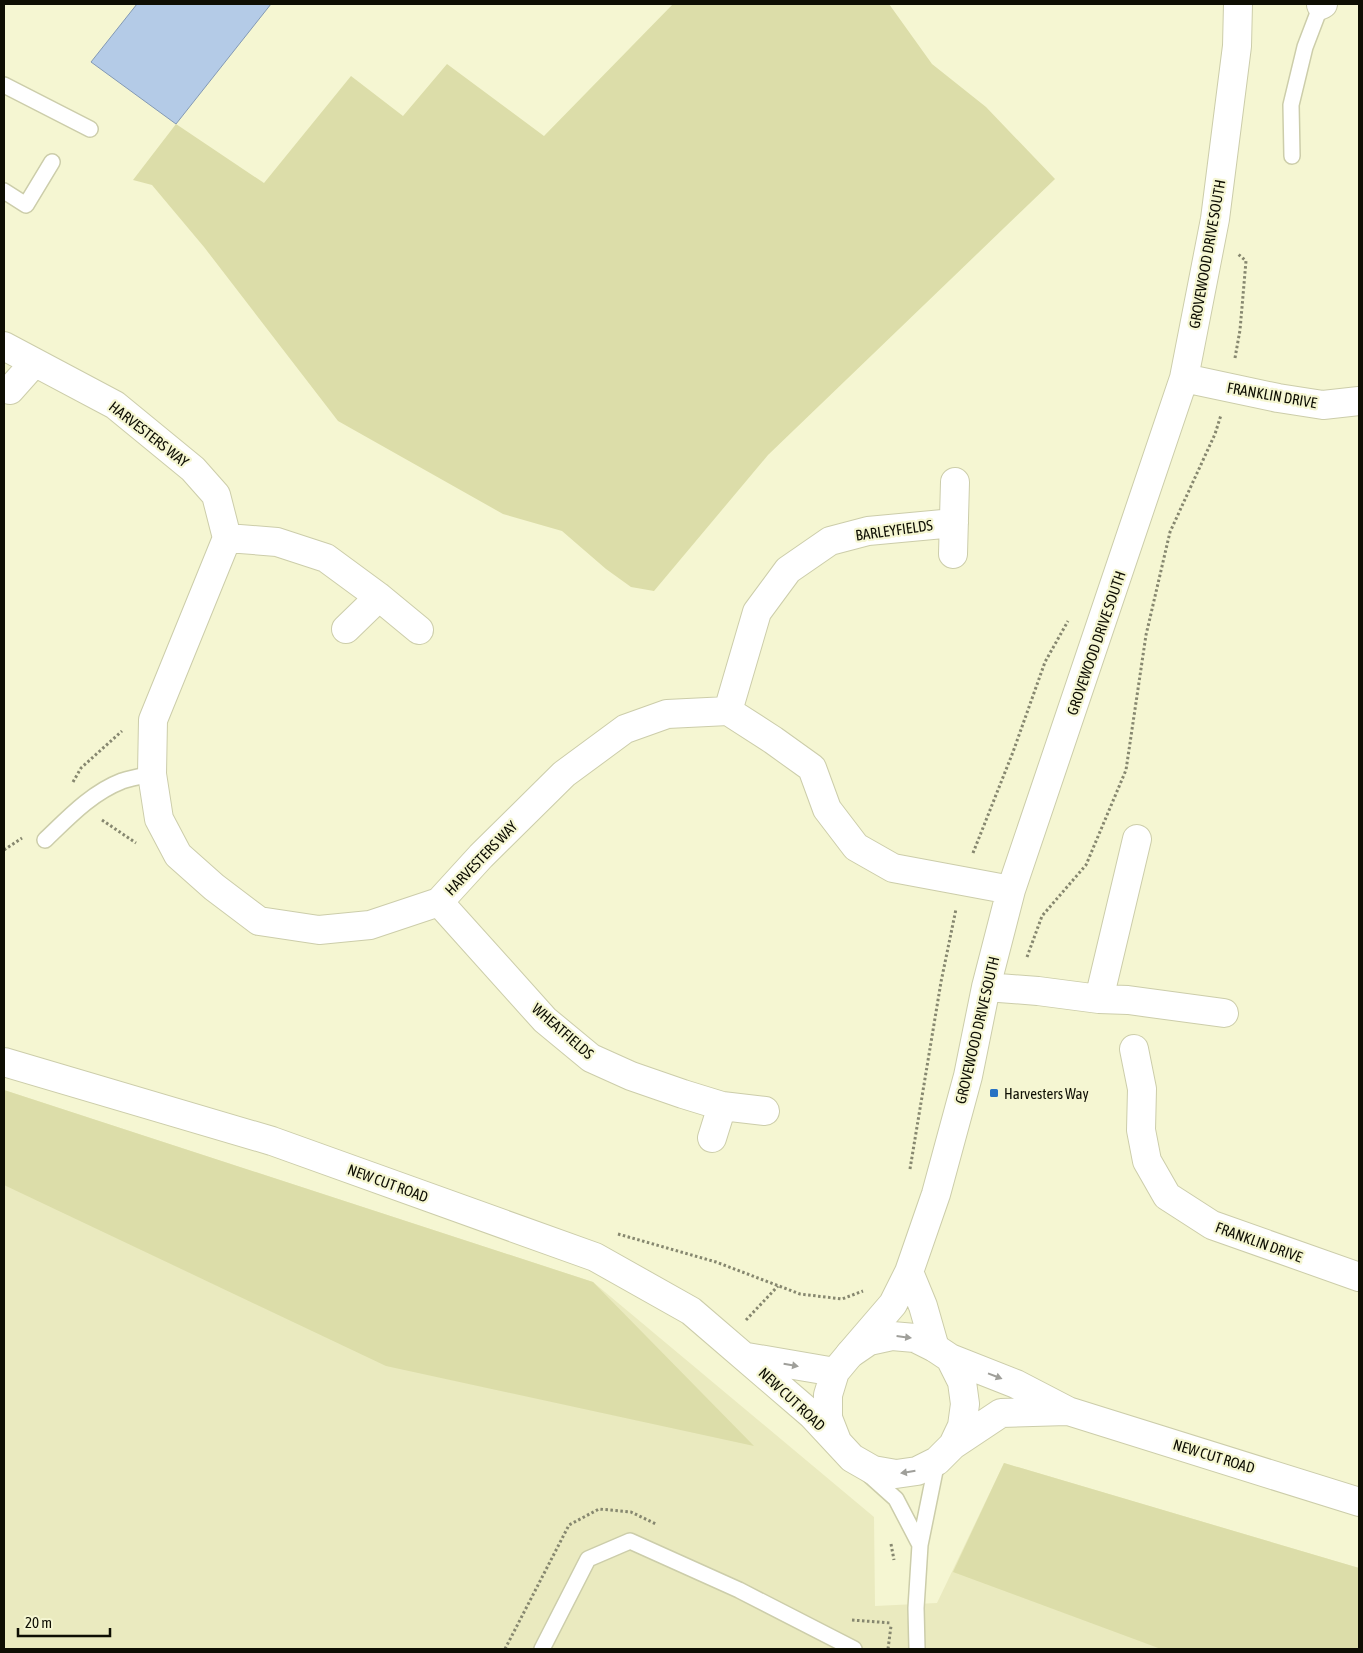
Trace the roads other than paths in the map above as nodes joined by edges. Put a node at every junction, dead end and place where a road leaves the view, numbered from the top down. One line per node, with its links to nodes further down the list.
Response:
1 (1238, 4): 9 (street, GROVEWOOD DRIVE SOUTH)
2 (1322, 5): 5 (lane)
3 (4, 85): 4 (lane)
4 (90, 128)
5 (1292, 156)
6 (52, 162): 7 (lane)
7 (4, 191)
8 (14, 355): 10 (street, HARVESTERS WAY); 14 (street, HARVESTERS WAY)
9 (1184, 378): 11 (street, FRANKLIN DRIVE); 23 (street, GROVEWOOD DRIVE SOUTH)
10 (10, 390)
11 (1359, 401)
12 (955, 482): 13 (street, BARLEYFIELDS)
13 (954, 522): 15 (street, BARLEYFIELDS); 19 (street, BARLEYFIELDS)
14 (227, 538): 16 (street); 20 (street, HARVESTERS WAY)
15 (953, 554)
16 (379, 597): 17 (street); 18 (street)
17 (346, 629)
18 (419, 630)
19 (728, 711): 23 (street); 24 (street, HARVESTERS WAY)
20 (152, 774): 22 (lane); 24 (street, HARVESTERS WAY)
21 (1137, 839): 26 (street)
22 (45, 840)
23 (1011, 890): 25 (street, GROVEWOOD DRIVE SOUTH)
24 (439, 902): 30 (street, WHEATFIELDS)
25 (986, 987): 26 (street); 33 (street, GROVEWOOD DRIVE SOUTH)
26 (1099, 999): 27 (street)
27 (1224, 1013)
28 (1134, 1049): 34 (street, FRANKLIN DRIVE)
29 (4, 1062): 36 (street, NEW CUT ROAD)
30 (722, 1106): 31 (street, WHEATFIELDS); 32 (street)
31 (765, 1111)
32 (712, 1138)
33 (908, 1272): 35 (street); 37 (street, GROVEWOOD DRIVE SOUTH)
34 (1359, 1277)
35 (943, 1353): 37 (street, one-way to 35); 38 (street, NEW CUT ROAD, one-way to 38); 40 (street)
36 (747, 1358): 37 (street, NEW CUT ROAD, one-way to 37); 39 (street, NEW CUT ROAD)
37 (842, 1363): 39 (street)
38 (1068, 1411): 40 (street, NEW CUT ROAD); 41 (street, NEW CUT ROAD)
39 (844, 1450): 40 (street, one-way to 39); 42 (lane)
40 (945, 1453): 42 (lane)
41 (1359, 1502)
42 (920, 1545): 45 (lane)
43 (542, 1649): 44 (lane)
44 (854, 1649)
45 (917, 1649)

